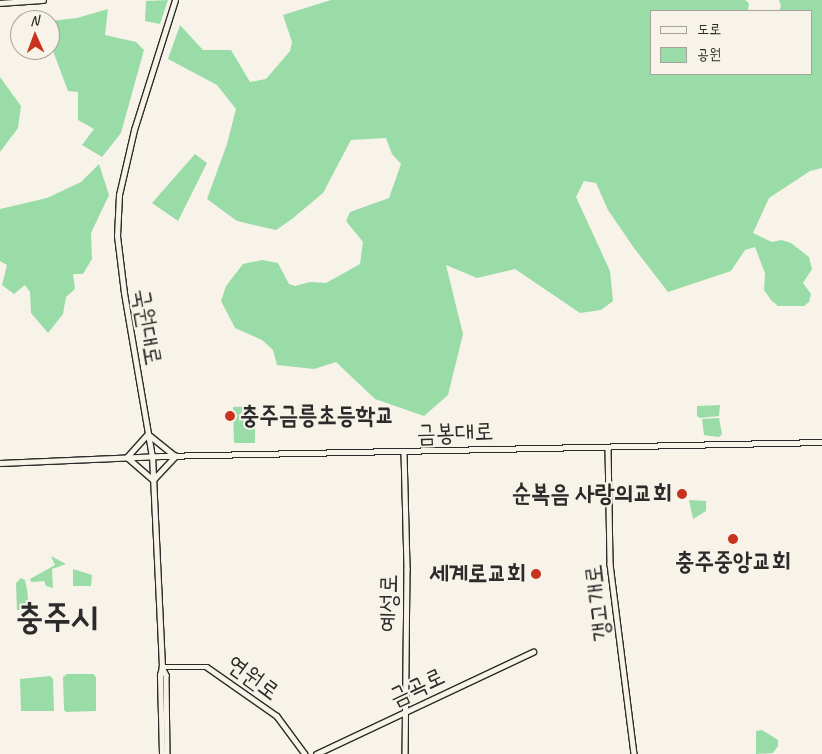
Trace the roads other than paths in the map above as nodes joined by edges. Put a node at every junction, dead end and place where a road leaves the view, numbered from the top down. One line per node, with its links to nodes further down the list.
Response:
1 (43, 0): 3 (street)
2 (175, 0): 4 (street, 국원대로)
3 (0, 4)
4 (148, 434): 8 (street); 9 (street, 국원대로); 10 (street)
5 (822, 442): 6 (street, 금봉대로)
6 (608, 447): 7 (street, 금봉대로); 21 (street, 갱고개로)
7 (404, 452): 8 (street, 금봉대로); 15 (street, 예성로)
8 (175, 456): 9 (street, 금봉대로); 12 (street)
9 (152, 457): 10 (street, 금봉대로); 12 (street, 국원대로)
10 (127, 458): 11 (street, 금봉대로); 12 (street)
11 (0, 463)
12 (153, 480): 14 (street, 국원대로)
13 (533, 652): 15 (street, 금곡로)
14 (162, 667): 16 (street, 국원대로); 17 (street, 국원대로); 18 (street, 연원로)
15 (405, 713): 19 (street, 금곡로); 20 (street, 예성로)
16 (162, 754)
17 (167, 754)
18 (305, 754)
19 (316, 754)
20 (405, 754)
21 (634, 754)

